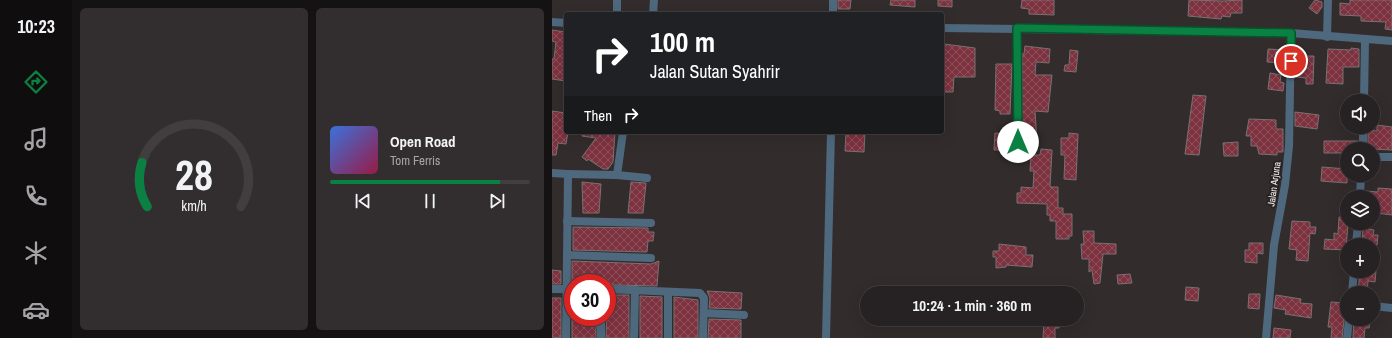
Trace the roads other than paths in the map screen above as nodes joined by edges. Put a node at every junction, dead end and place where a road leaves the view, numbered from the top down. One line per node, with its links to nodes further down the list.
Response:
1 (617, 0): 5 (street)
2 (654, 0): 6 (street)
3 (833, 0): 7 (street)
4 (1328, 0): 13 (street)
5 (618, 12)
6 (653, 12)
7 (833, 12)
8 (552, 22): 9 (street)
9 (564, 23)
10 (944, 28): 11 (street)
11 (1017, 28): 12 (street); 19 (street)
12 (1291, 33): 13 (street); 49 (street, Jalan Arjuna)
13 (1327, 37): 14 (street)
14 (1365, 40): 15 (street); 16 (street)
15 (1392, 41)
16 (1364, 94)
17 (623, 134): 24 (street)
18 (831, 134): 48 (street)
19 (1018, 142)
20 (1380, 157): 21 (street)
21 (1392, 157)
22 (552, 173): 23 (street)
23 (567, 174): 24 (street); 26 (street)
24 (616, 175): 25 (street)
25 (647, 178)
26 (567, 221): 27 (street); 28 (street)
27 (651, 223)
28 (567, 255): 29 (street); 30 (street)
29 (651, 258)
30 (569, 274)
31 (564, 288): 32 (street)
32 (552, 289)
33 (616, 289): 34 (street)
34 (635, 290): 35 (street); 45 (street)
35 (668, 292): 38 (street); 46 (street)
36 (1380, 307): 37 (street)
37 (1392, 308)
38 (704, 313): 39 (street); 47 (street)
39 (744, 315)
40 (567, 326): 43 (street)
41 (602, 326): 44 (street)
42 (1348, 326): 50 (street)
43 (566, 338)
44 (601, 338)
45 (634, 338)
46 (668, 338)
47 (703, 338)
48 (826, 338)
49 (1266, 338)
50 (1347, 338)

